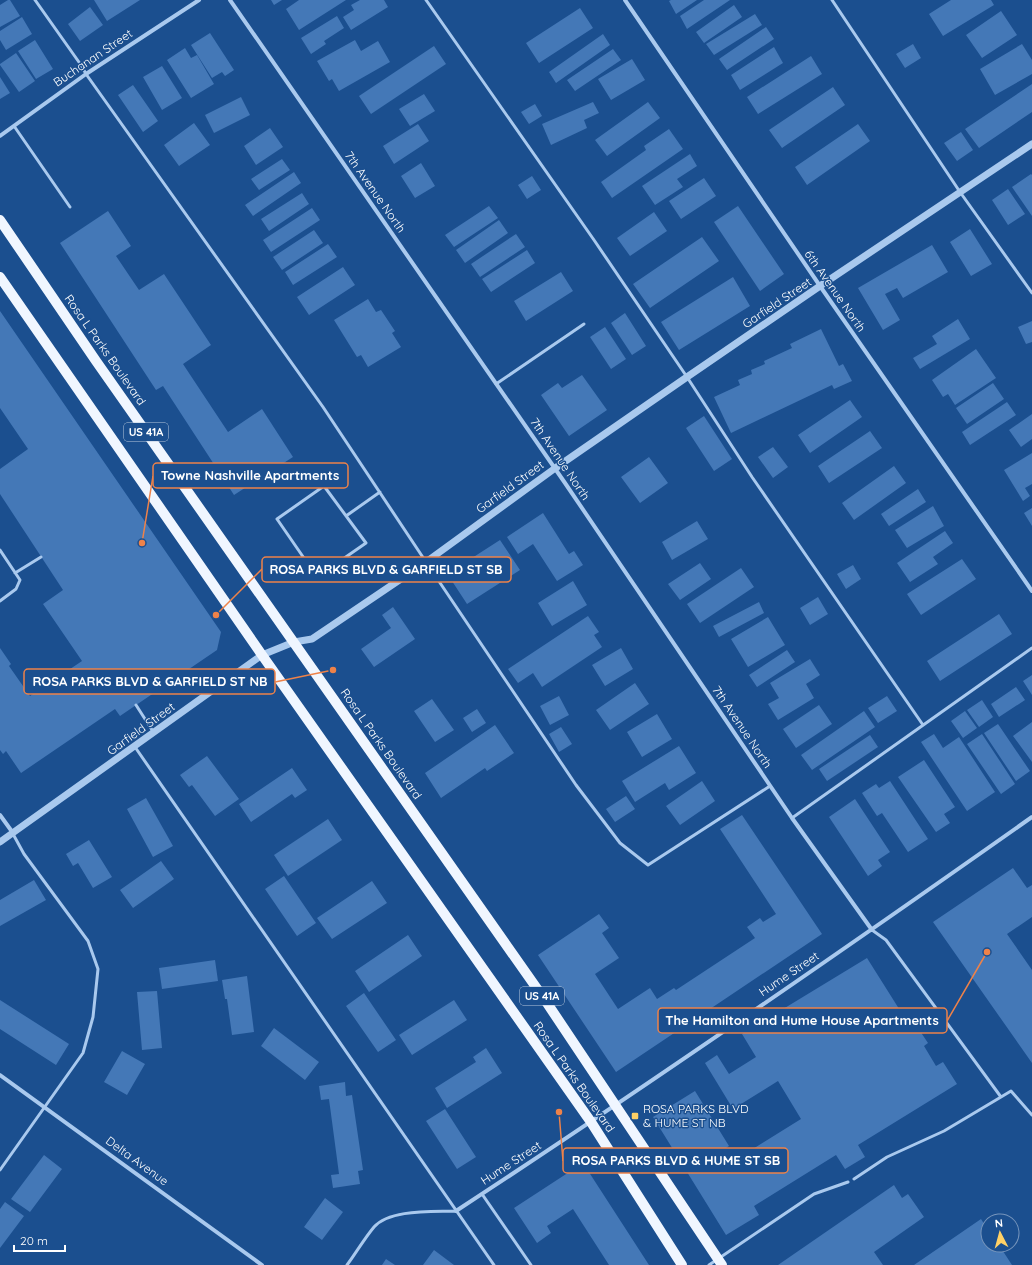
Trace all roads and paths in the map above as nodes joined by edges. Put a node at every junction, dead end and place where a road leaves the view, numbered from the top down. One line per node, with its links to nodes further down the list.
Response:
1 (35, 0): 7 (lane)
2 (199, 0): 7 (street, Buchanan Street)
3 (230, 0): 19 (street, 7th Avenue North)
4 (426, 0): 18 (lane)
5 (625, 0): 15 (street, 6th Avenue North)
6 (832, 0): 11 (lane)
7 (86, 74): 8 (street, Buchanan Street); 21 (lane)
8 (14, 126): 9 (street, Buchanan Street); 12 (lane)
9 (0, 136)
10 (1032, 144): 11 (street, Garfield Street)
11 (960, 192): 15 (street, Garfield Street); 16 (lane)
12 (70, 208)
13 (0, 220): 29 (main road, Rosa L Parks Boulevard / US 41A)
14 (0, 277): 31 (main road, Rosa L Parks Boulevard / US 41A)
15 (820, 286): 18 (street, Garfield Street); 27 (street, 6th Avenue North)
16 (1032, 293)
17 (584, 324): 19 (lane)
18 (687, 377): 20 (street, Garfield Street); 33 (lane)
19 (496, 384): 20 (street, 7th Avenue North)
20 (554, 469): 25 (street, Garfield Street); 36 (street, 7th Avenue North)
21 (380, 492): 22 (lane); 25 (lane)
22 (346, 516): 22 (lane)
23 (0, 550): 26 (lane)
24 (41, 557): 26 (lane)
25 (426, 562): 29 (street, Garfield Street); 36 (lane)
26 (15, 573): 28 (lane)
27 (1032, 591)
28 (0, 601)
29 (294, 642): 31 (street, Garfield Street); 45 (main road, Rosa L Parks Boulevard / US 41A)
30 (1032, 648): 33 (lane)
31 (262, 655): 34 (street, Garfield Street); 48 (main road, Rosa L Parks Boulevard / US 41A)
32 (136, 706): 34 (lane)
33 (923, 725): 38 (lane)
34 (154, 732): 35 (street, Garfield Street)
35 (135, 747): 40 (street, Garfield Street); 53 (lane)
36 (770, 786): 38 (street, 7th Avenue North)
37 (0, 815): 40 (street)
38 (792, 818): 42 (street, 7th Avenue North)
39 (1032, 818): 42 (street, Hume Street)
40 (13, 834): 41 (street, Garfield Street); 46 (lane)
41 (0, 842)
42 (872, 930): 44 (lane); 45 (street, Hume Street)
43 (0, 1074): 46 (street, Delta Avenue)
44 (1001, 1097): 47 (lane); 50 (lane)
45 (615, 1106): 48 (street, Hume Street); 54 (main road, Rosa L Parks Boulevard / US 41A)
46 (46, 1107): 49 (lane); 55 (street, Delta Avenue)
47 (1032, 1115)
48 (591, 1122): 52 (street, Hume Street); 59 (main road, Rosa L Parks Boulevard / US 41A)
49 (0, 1170)
50 (854, 1179)
51 (848, 1182): 54 (lane)
52 (482, 1194): 53 (street, Hume Street); 58 (lane)
53 (456, 1211): 56 (lane); 57 (lane)
54 (720, 1262): 60 (lane)
55 (262, 1265)
56 (347, 1265)
57 (494, 1265)
58 (531, 1265)
59 (682, 1265)
60 (709, 1265)

